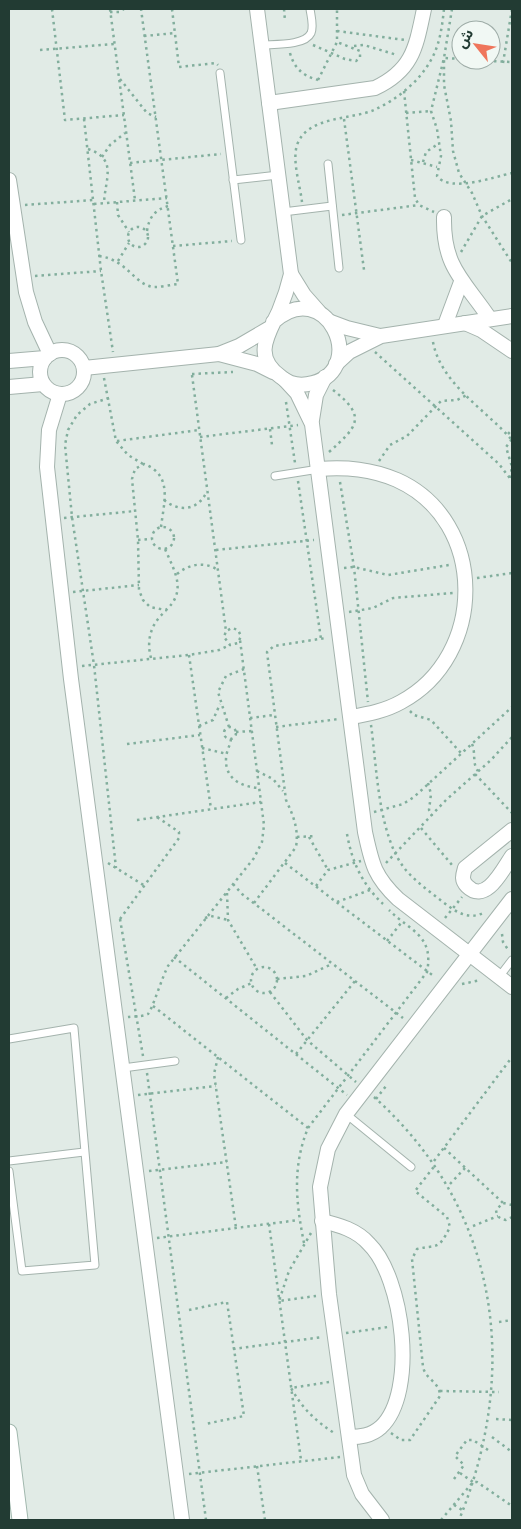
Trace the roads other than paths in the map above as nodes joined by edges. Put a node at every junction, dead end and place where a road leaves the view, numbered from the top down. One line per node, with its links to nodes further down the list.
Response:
1 (257, 9): 4 (street)
2 (310, 9): 4 (lane)
3 (424, 9): 6 (street)
4 (262, 45): 6 (street)
5 (220, 73): 10 (lane)
6 (269, 103): 8 (street)
7 (328, 164): 11 (lane)
8 (278, 175): 10 (lane); 12 (street)
9 (9, 180): 27 (street)
10 (233, 180): 14 (lane)
11 (332, 206): 12 (lane); 15 (lane)
12 (283, 212): 16 (street)
13 (444, 217): 17 (street)
14 (241, 240)
15 (339, 268)
16 (291, 274): 19 (street); 23 (street)
17 (461, 282): 20 (street); 22 (street)
18 (512, 316): 20 (street)
19 (325, 317): 23 (street); 24 (street); 29 (street)
20 (490, 319): 21 (street)
21 (465, 323): 22 (street); 25 (street)
22 (445, 325): 24 (street)
23 (270, 326): 26 (street); 31 (street)
24 (381, 336): 29 (street)
25 (512, 351)
26 (219, 354): 30 (street); 31 (street)
27 (48, 356): 28 (street); 30 (street); 34 (street)
28 (9, 361)
29 (336, 364): 32 (street)
30 (84, 368): 36 (street)
31 (273, 372): 33 (street)
32 (323, 379): 33 (street); 37 (street)
33 (285, 380): 37 (street)
34 (43, 384): 35 (street); 36 (street)
35 (9, 387)
36 (60, 394): 50 (street)
37 (312, 424): 38 (street)
38 (319, 465): 39 (lane); 40 (street); 40 (street)
39 (275, 476)
40 (351, 717): 44 (street)
41 (512, 830): 42 (street)
42 (512, 856)
43 (512, 899): 44 (street)
44 (469, 955): 46 (street); 51 (street)
45 (512, 960): 46 (lane)
46 (493, 979): 47 (street)
47 (512, 987)
48 (9, 1039): 52 (lane)
49 (175, 1061): 50 (lane)
50 (123, 1068): 60 (street)
51 (346, 1114): 54 (lane); 56 (street)
52 (84, 1152): 53 (lane); 55 (lane)
53 (9, 1161)
54 (411, 1167)
55 (9, 1171)
56 (322, 1221): 58 (street); 58 (street)
57 (9, 1432): 59 (main road)
58 (349, 1437): 61 (street)
59 (20, 1520)
60 (182, 1520)
61 (382, 1520)

